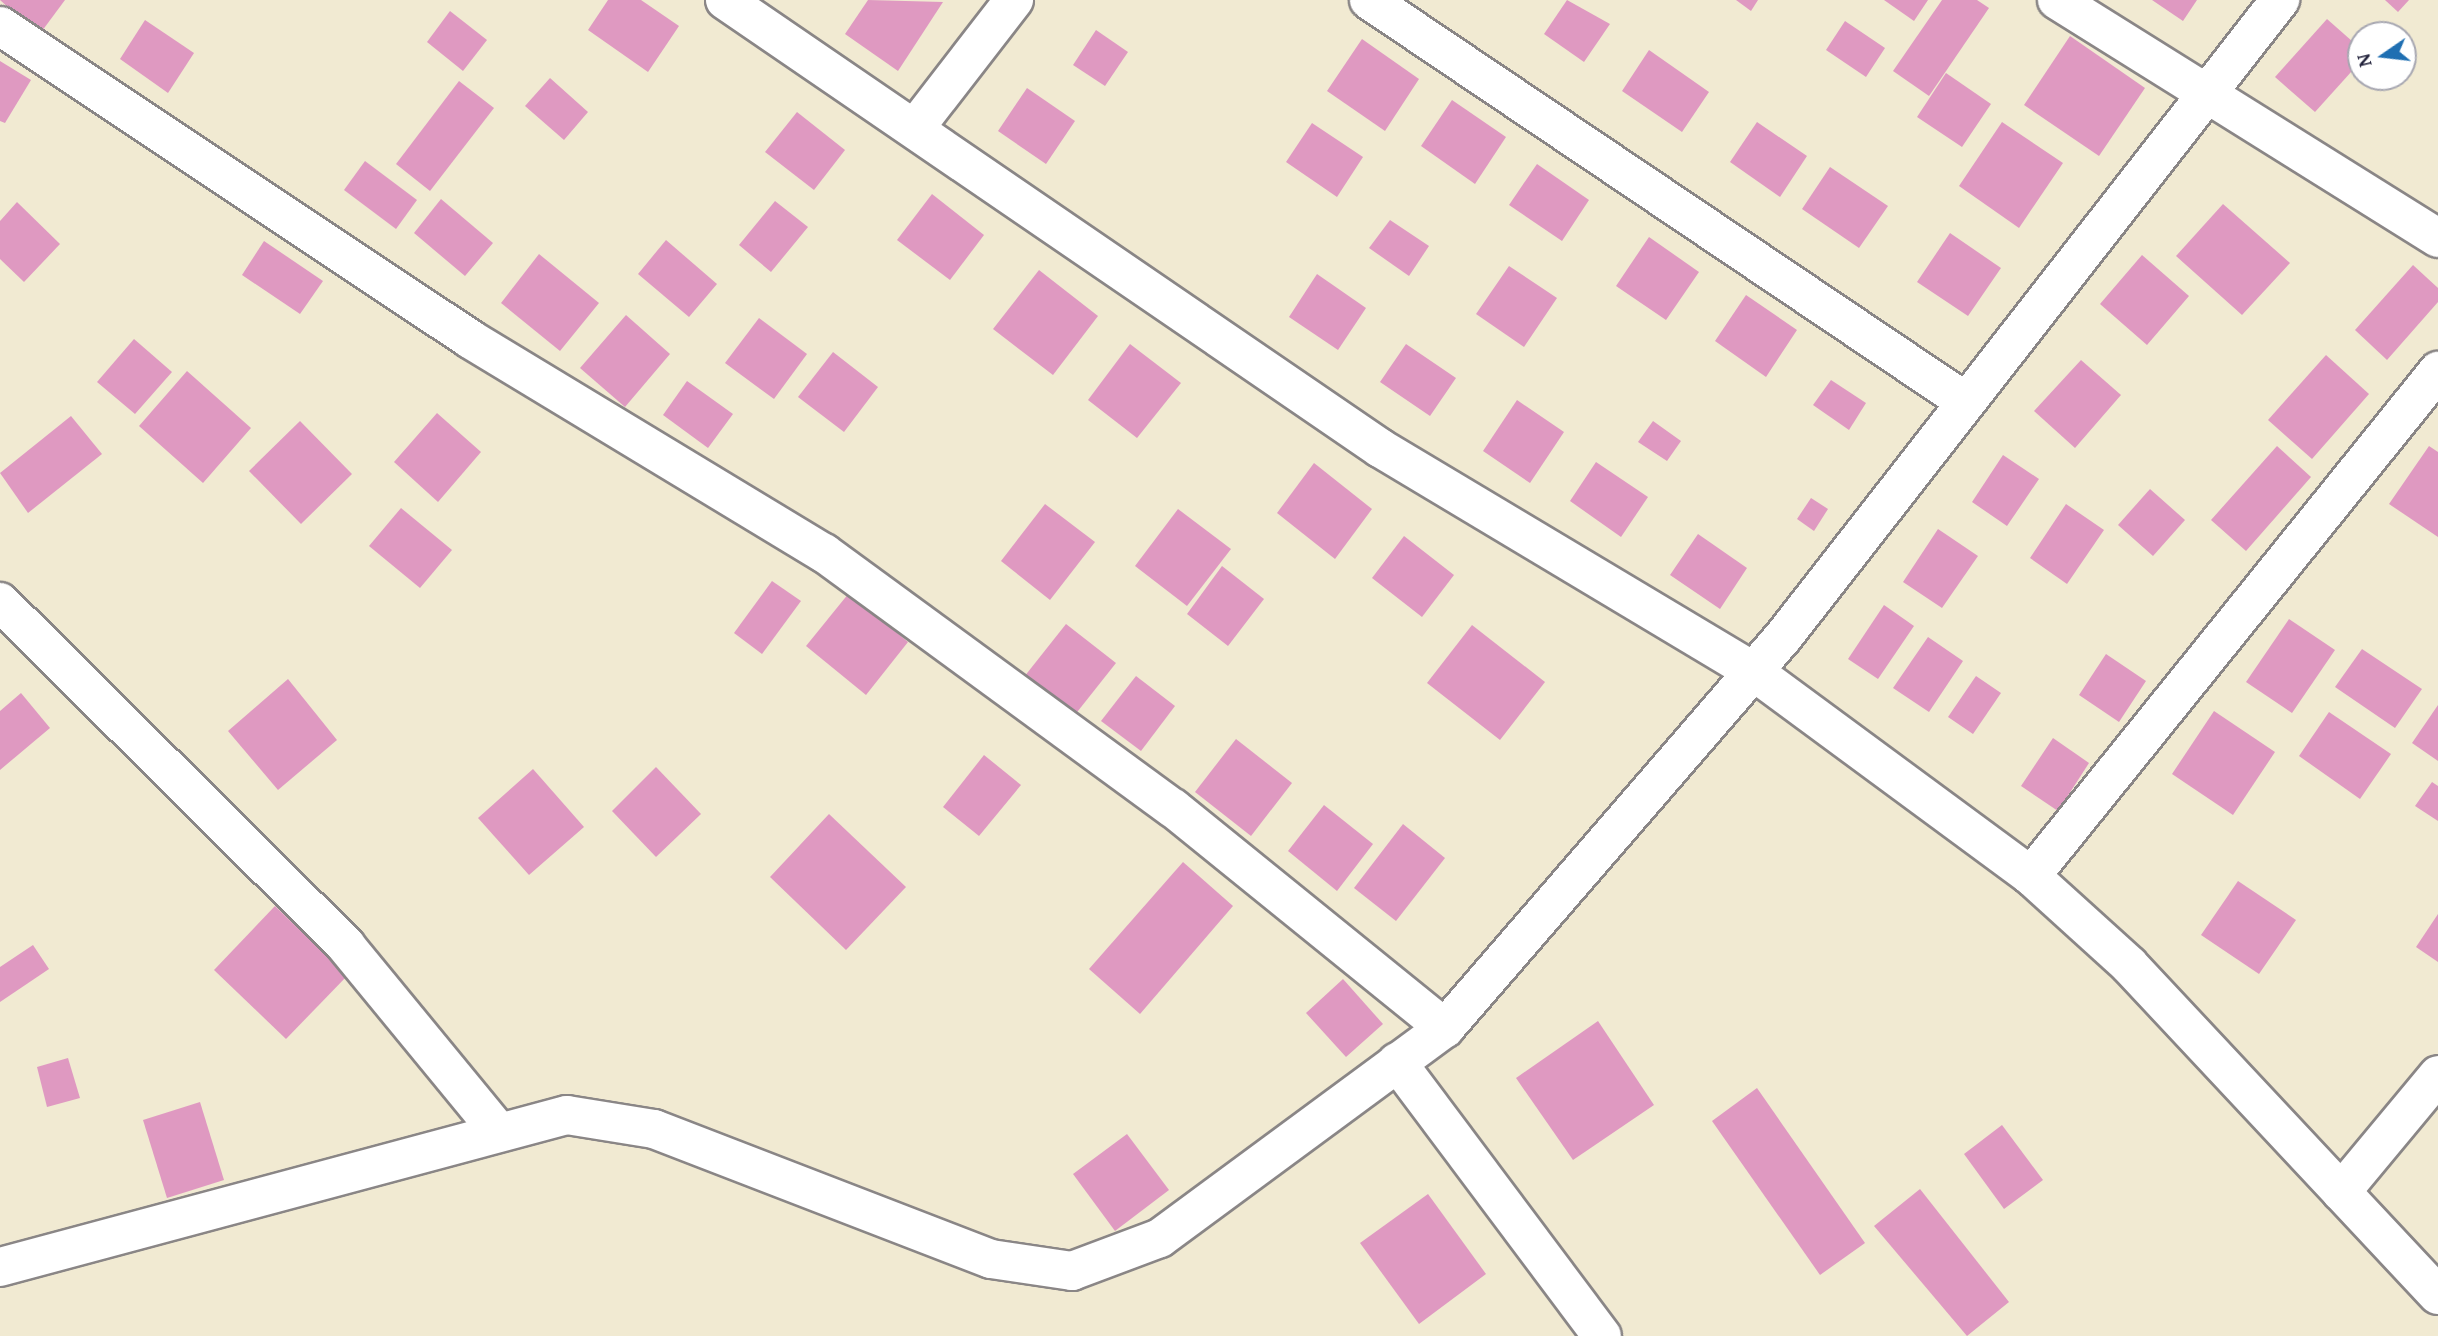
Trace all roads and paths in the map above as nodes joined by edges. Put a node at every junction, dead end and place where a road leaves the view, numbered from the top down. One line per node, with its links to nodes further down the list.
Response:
1 (725, 0): 8 (street)
2 (1014, 0): 8 (street)
3 (1369, 0): 11 (street)
4 (2057, 0): 7 (street)
5 (2280, 0): 7 (street)
6 (0, 26): 15 (street)
7 (2207, 93): 9 (street); 11 (street)
8 (915, 128): 13 (street)
9 (2438, 238)
10 (2438, 370): 14 (street)
11 (1966, 402): 13 (street)
12 (0, 602): 18 (street)
13 (1753, 671): 14 (street); 15 (street)
14 (2031, 876): 19 (street)
15 (1445, 1028): 16 (street)
16 (1396, 1062): 18 (street); 22 (street)
17 (2438, 1075): 19 (street)
18 (497, 1130): 20 (street)
19 (2341, 1192): 21 (street)
20 (0, 1266)
21 (2438, 1295)
22 (1602, 1336)

